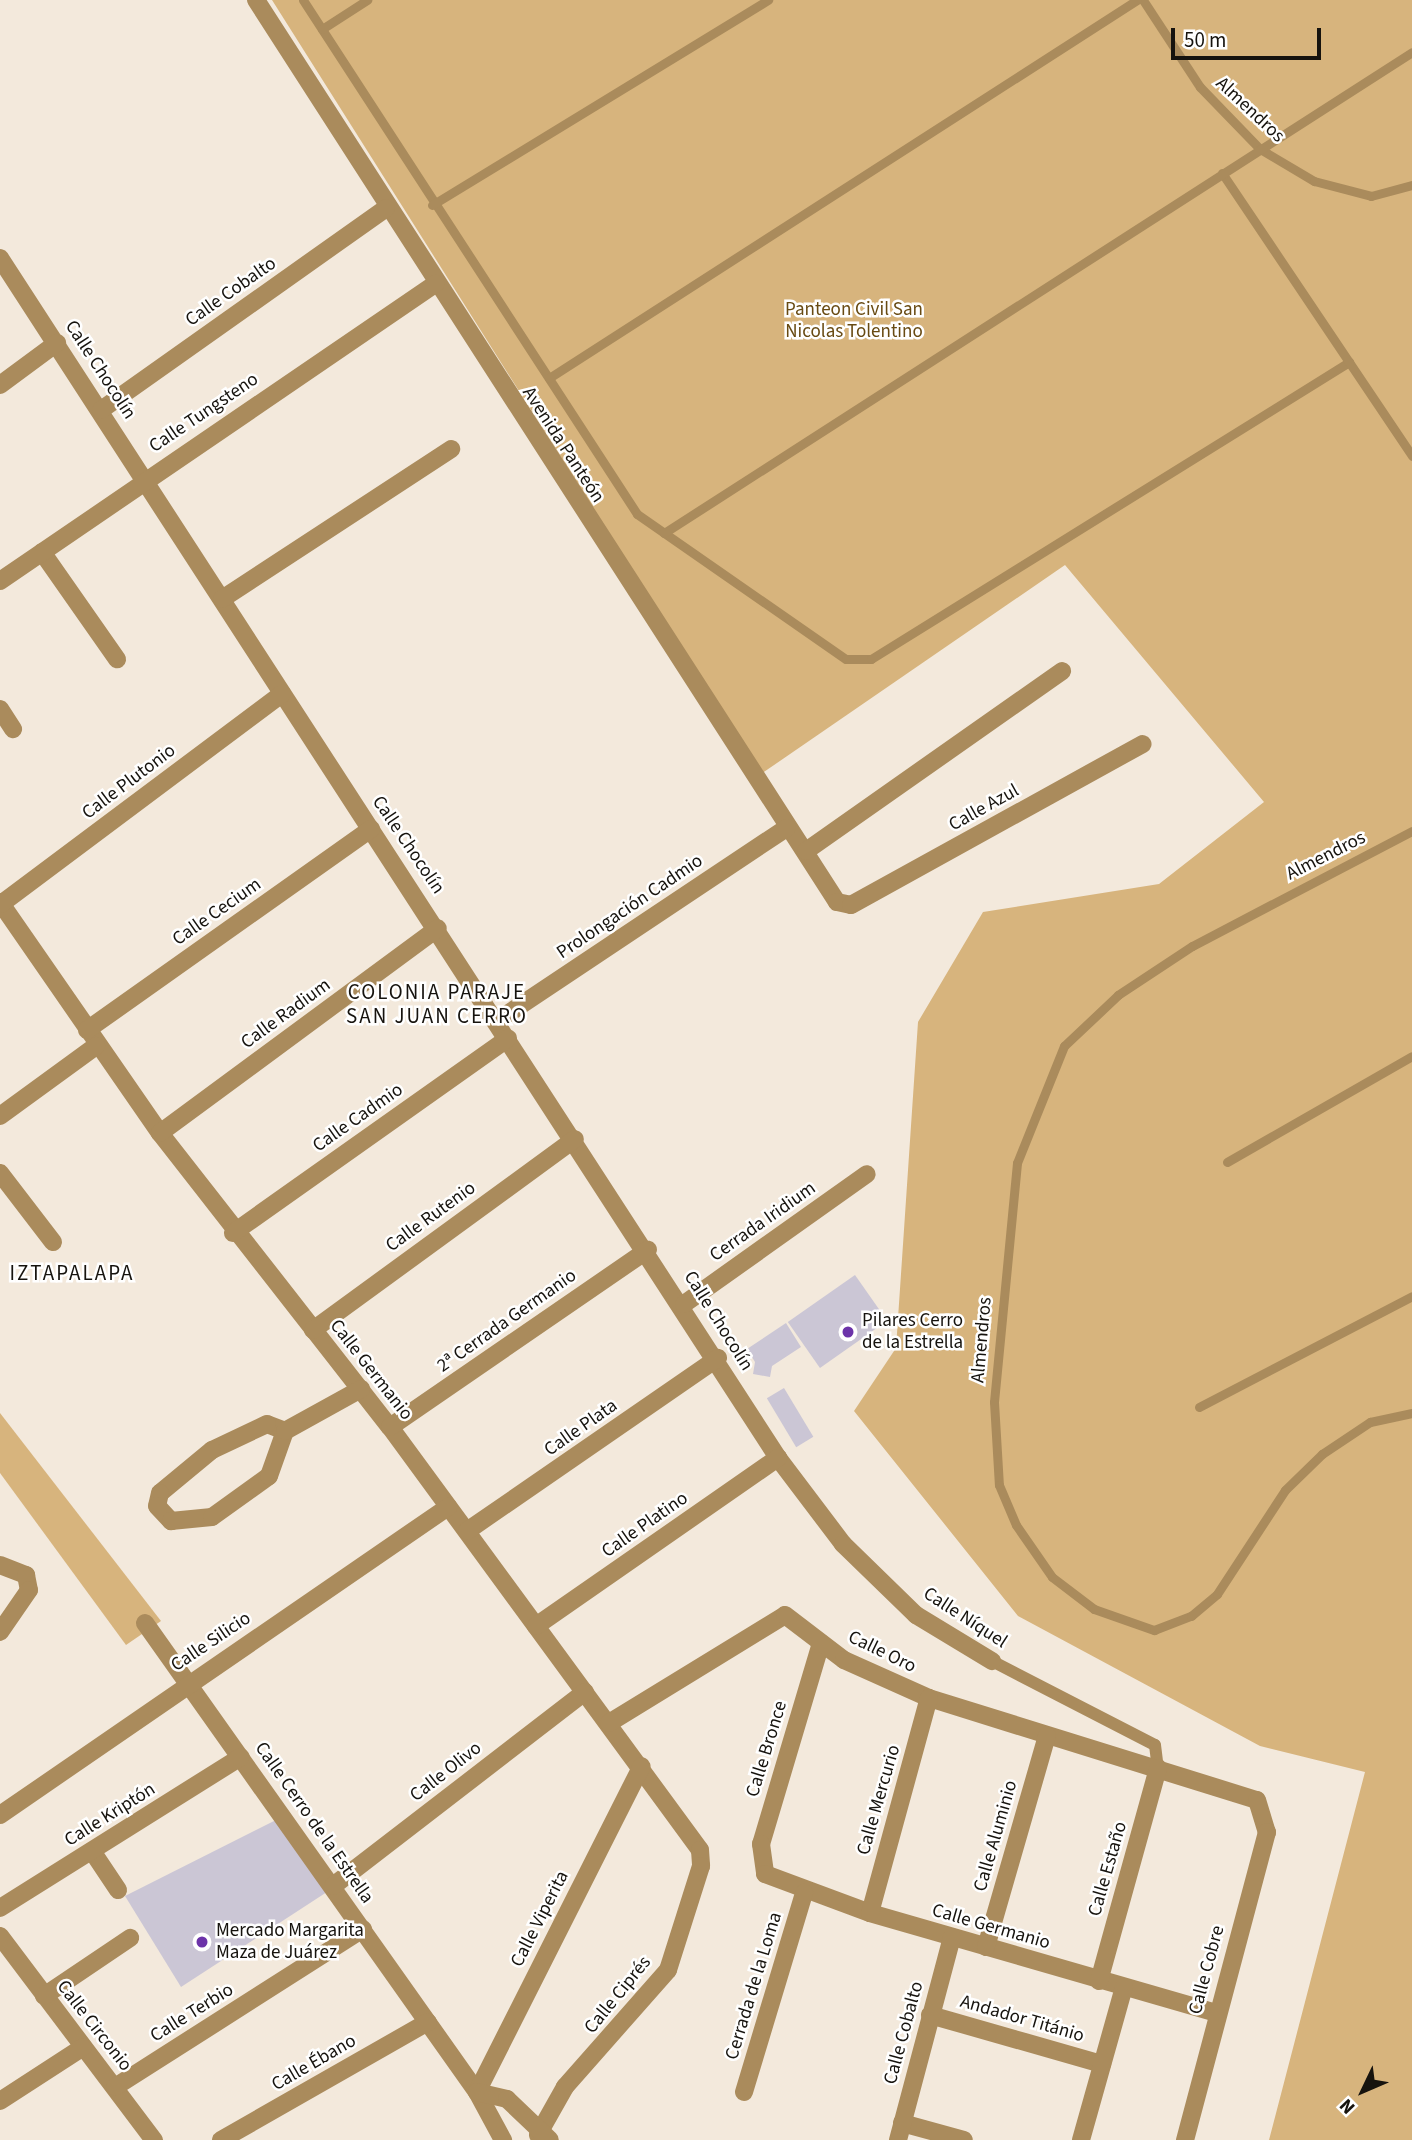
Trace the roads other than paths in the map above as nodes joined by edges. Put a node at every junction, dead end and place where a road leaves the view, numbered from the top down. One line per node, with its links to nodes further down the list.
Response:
1 (256, 0): 13 (street, Avenida Panteón)
2 (303, 0): 7 (lane)
3 (367, 0): 7 (lane)
4 (768, 0): 12 (lane)
5 (1137, 0): 18 (lane)
6 (1143, 0): 9 (lane, Almendros)
7 (322, 29): 12 (lane)
8 (1412, 52): 9 (lane)
9 (1260, 149): 10 (lane); 11 (lane, Almendros)
10 (1222, 173): 17 (lane); 24 (lane)
11 (1412, 185)
12 (432, 205): 18 (lane)
13 (386, 208): 15 (street, Avenida Panteón); 20 (street, Calle Cobalto)
14 (0, 258): 16 (street, Calle Chocolín)
15 (435, 284): 23 (street, Calle Tungsteno); 35 (street, Avenida Panteón)
16 (57, 343): 19 (street); 20 (street, Calle Chocolín)
17 (1349, 362): 22 (lane); 24 (lane)
18 (549, 378): 24 (lane)
19 (0, 385)
20 (101, 410): 23 (street, Calle Chocolín)
21 (451, 449): 27 (street)
22 (1412, 456)
23 (146, 478): 25 (street, Calle Tungsteno); 27 (street, Calle Chocolín)
24 (664, 533)
25 (42, 552): 26 (street, Calle Tungsteno); 28 (street)
26 (0, 581)
27 (222, 599): 30 (street, Calle Chocolín)
28 (117, 659)
29 (1062, 671): 37 (street)
30 (282, 694): 34 (street, Calle Chocolín); 39 (street, Calle Plutonio)
31 (0, 709): 32 (street)
32 (13, 729)
33 (1143, 744): 38 (street, Calle Azul)
34 (371, 828): 40 (street, Calle Chocolín); 42 (street, Calle Cecium)
35 (786, 828): 37 (street, Avenida Panteón); 41 (street, Prolongación Cadmio)
36 (1412, 831): 60 (lane, Almendros)
37 (806, 851): 38 (street, Avenida Panteón)
38 (844, 905)
39 (3, 911): 42 (street, Calle Germanio)
40 (438, 928): 41 (street, Calle Chocolín); 46 (street, Calle Radium)
41 (497, 1021): 43 (street, Calle Chocolín)
42 (91, 1038): 45 (street, Calle Cecium); 46 (street, Calle Germanio)
43 (508, 1038): 47 (street, Calle Chocolín); 51 (street, Calle Cadmio)
44 (1412, 1056): 48 (lane)
45 (0, 1116)
46 (160, 1133): 51 (street, Calle Germanio)
47 (575, 1139): 53 (street, Calle Chocolín); 56 (street, Calle Rutenio)
48 (1227, 1162)
49 (0, 1173): 52 (street)
50 (867, 1174): 55 (street, Cerrada Iridium)
51 (233, 1233): 56 (street, Calle Germanio)
52 (53, 1242)
53 (648, 1250): 55 (street, Calle Chocolín); 61 (street, 2ª Cerrada Germanio)
54 (1412, 1296): 59 (lane)
55 (684, 1304): 57 (street, Calle Chocolín)
56 (313, 1330): 58 (street, Calle Germanio)
57 (718, 1358): 63 (street, Calle Chocolín); 65 (street, Calle Plata)
58 (361, 1389): 61 (street, Calle Germanio); 62 (street)
59 (1199, 1407)
60 (1412, 1413)
61 (390, 1427): 64 (street, Calle Germanio)
62 (285, 1431): 62 (street)
63 (778, 1458): 68 (street, Calle Platino); 71 (street, Calle Níquel)
64 (448, 1507): 65 (street, Calle Germanio); 72 (street, Calle Silicio)
65 (467, 1531): 68 (street, Calle Germanio)
66 (0, 1564): 69 (street)
67 (145, 1623): 72 (street, Calle Cerro de la Estrella)
68 (536, 1626): 73 (street, Calle Germanio)
69 (0, 1632)
70 (821, 1643): 74 (street, Calle Oro); 75 (street, Calle Oro); 83 (street, Calle Bronce)
71 (992, 1661): 79 (street, Calle Níquel)
72 (189, 1682): 77 (street, Calle Cerro de la Estrella); 80 (street, Calle Silicio)
73 (585, 1692): 75 (street, Calle Germanio); 84 (street, Calle Olivo)
74 (929, 1698): 76 (street, Calle Oro); 88 (street, Calle Mercurio)
75 (609, 1723): 78 (street, Calle Germanio)
76 (1047, 1736): 79 (street); 93 (street, Calle Aluminio)
77 (241, 1757): 81 (street, Calle Kriptón); 84 (street, Calle Cerro de la Estrella)
78 (642, 1766): 82 (street, Calle Germanio); 104 (street, Calle Viperita)
79 (1158, 1768): 95 (street, Calle Estaño); 98 (street, Calle Cobre)
80 (0, 1815)
81 (92, 1851): 85 (street); 87 (street, Calle Kriptón)
82 (701, 1866): 109 (street, Calle Ciprés)
83 (759, 1867): 86 (street, Calle Germanio)
84 (333, 1886): 89 (street, Calle Cerro de la Estrella)
85 (118, 1890)
86 (804, 1893): 88 (street, Calle Germanio); 105 (street, Cerrada de la Loma)
87 (0, 1908)
88 (870, 1913): 91 (street, Calle Germanio)
89 (363, 1929): 100 (street, Calle Cerro de la Estrella); 103 (street, Calle Terbio)
90 (0, 1937): 94 (street, Calle Circonio)
91 (952, 1937): 93 (street, Calle Germanio); 99 (street, Calle Cobalto)
92 (130, 1938): 97 (street)
93 (986, 1947): 95 (street, Calle Germanio)
94 (7, 1961): 97 (street, Calle Circonio)
95 (1099, 1980): 96 (street, Calle Germanio)
96 (1124, 1987): 98 (street, Calle Germanio); 102 (street)
97 (44, 1996): 101 (street, Calle Circonio)
98 (1217, 2013): 114 (street, Calle Cobre)
99 (930, 2015): 102 (street, Andador Titánio); 107 (street, Calle Cobalto)
100 (428, 2022): 104 (street, Calle Cerro de la Estrella); 111 (street, Calle Ébano)
101 (83, 2048): 103 (street, Calle Circonio); 106 (street)
102 (1102, 2064): 113 (street)
103 (115, 2087): 110 (street, Calle Circonio)
104 (477, 2092): 108 (street, Calle Cerro de la Estrella); 109 (street)
105 (744, 2092)
106 (0, 2101)
107 (900, 2132): 112 (street)
108 (499, 2137)
109 (544, 2137)
110 (154, 2140)
111 (221, 2140)
112 (964, 2140)
113 (1081, 2140)
114 (1185, 2140)

